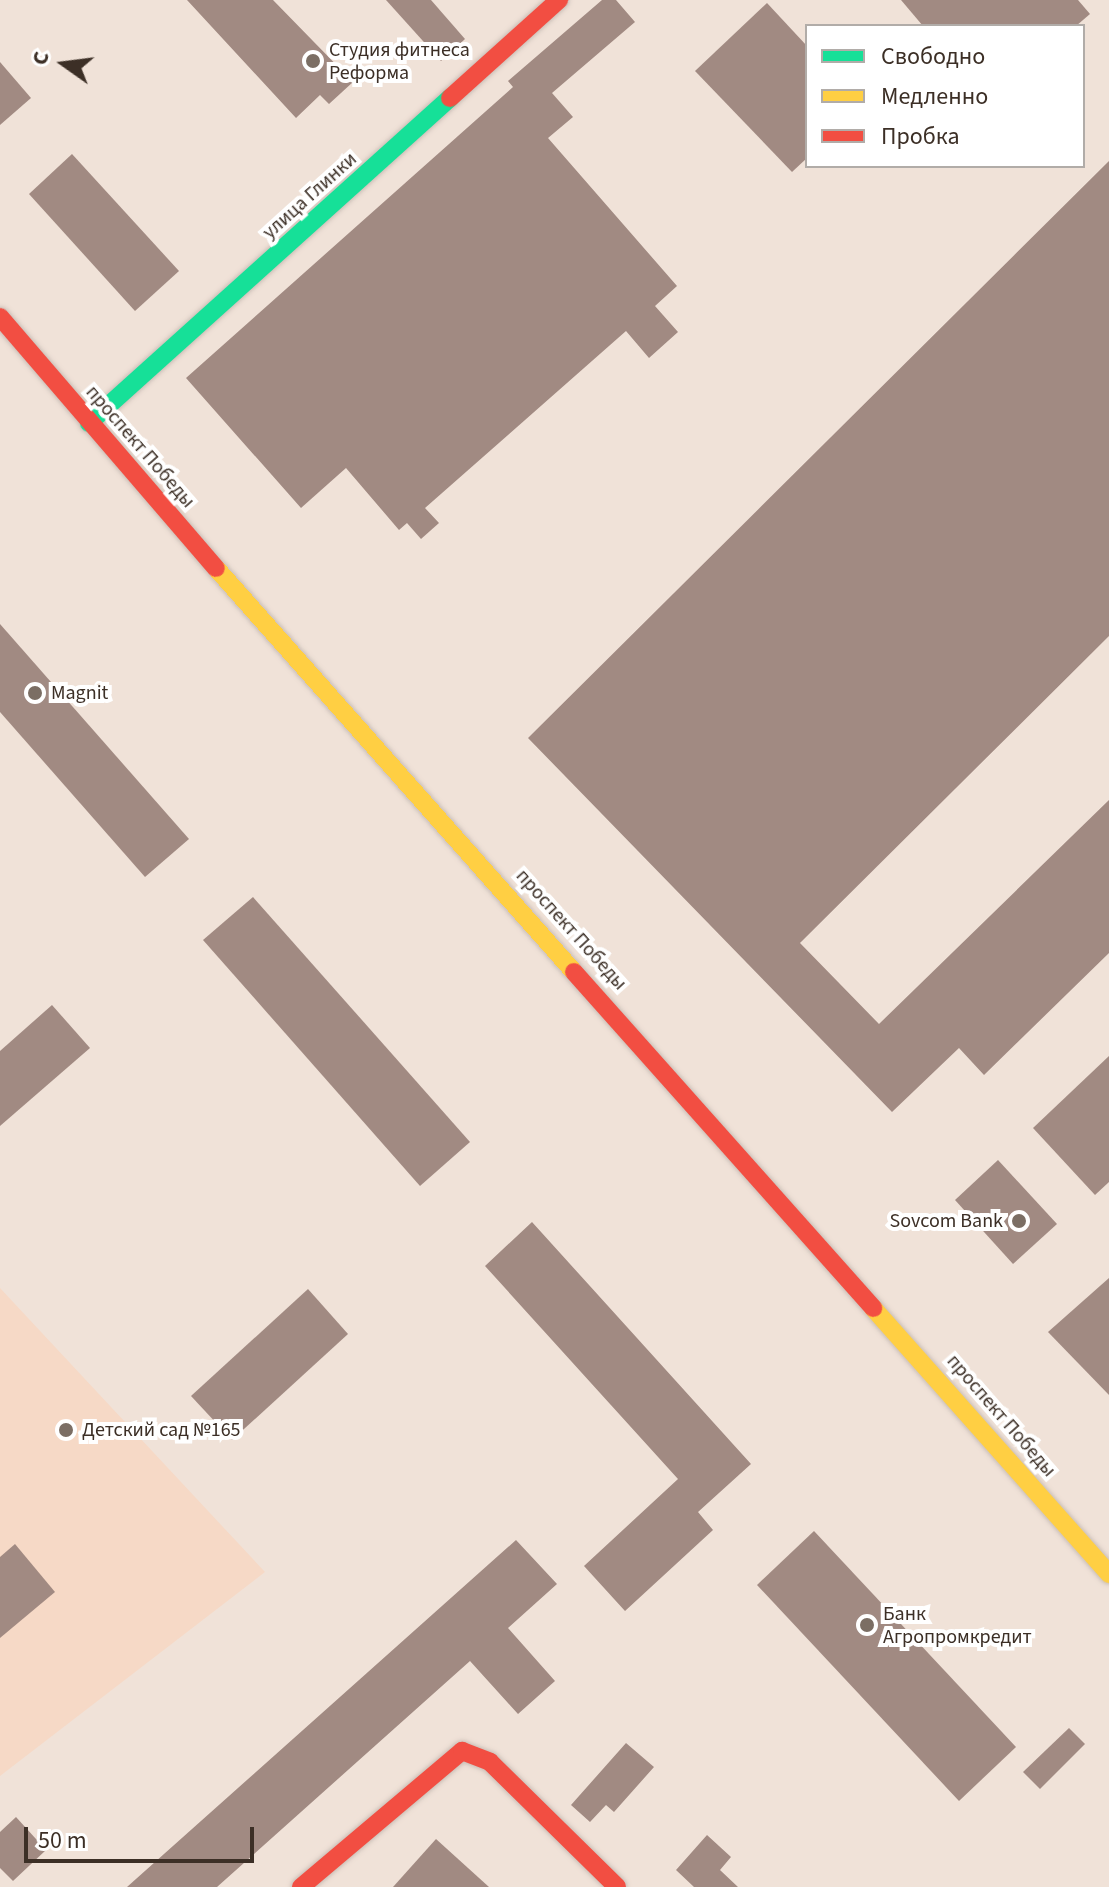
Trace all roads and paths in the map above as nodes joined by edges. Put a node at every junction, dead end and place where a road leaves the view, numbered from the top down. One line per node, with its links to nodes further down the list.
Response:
1 (559, 0): 3 (main road, улица Глинки)
2 (0, 317): 3 (main road, проспект Победы)
3 (89, 423): 4 (main road, проспект Победы)
4 (1109, 1574)
5 (301, 1887): 6 (main road)
6 (617, 1887)

